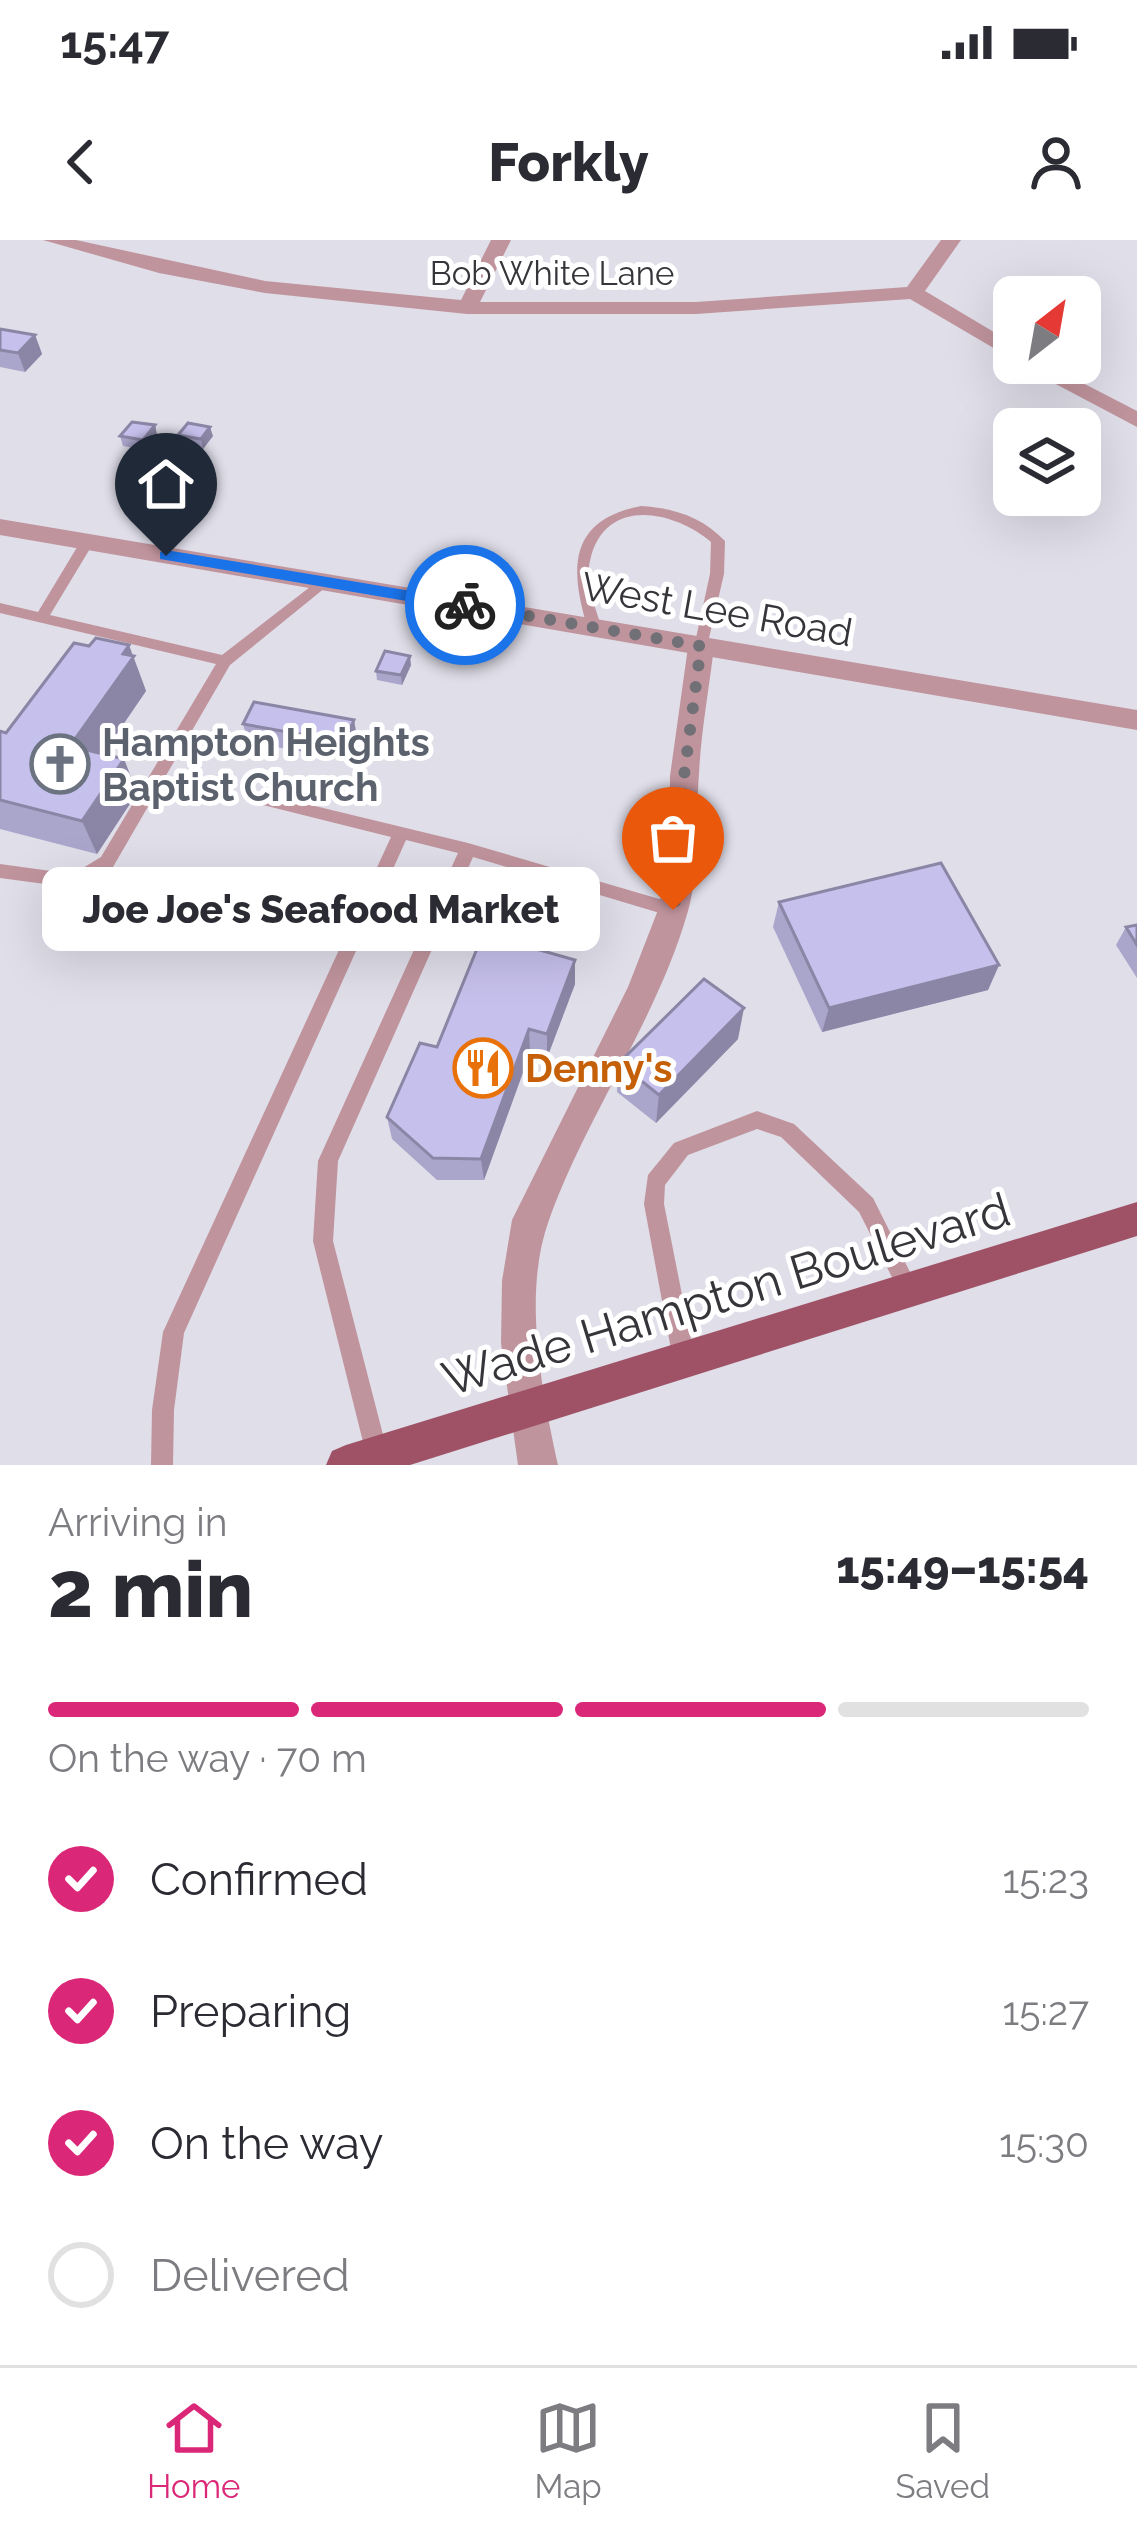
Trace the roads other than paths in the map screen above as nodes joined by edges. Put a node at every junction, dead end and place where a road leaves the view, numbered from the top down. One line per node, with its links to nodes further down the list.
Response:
1 (53, 240): 5 (street, Bob White Lane)
2 (500, 240): 5 (street)
3 (951, 240): 4 (street)
4 (913, 293): 5 (street, Bob White Lane); 6 (street)
5 (467, 308)
6 (993, 340)
7 (1068, 384): 8 (street)
8 (1137, 419)
9 (0, 527): 10 (street, West Lee Road)
10 (87, 542): 11 (street, West Lee Road); 13 (lane)
11 (324, 583): 14 (street, West Lee Road); 16 (lane)
12 (0, 608): 13 (lane)
13 (41, 618): 16 (lane)
14 (593, 626): 15 (street, West Lee Road); 15 (lane)
15 (701, 646): 17 (street, West Lee Road); 22 (street)
16 (225, 661): 21 (lane)
17 (1137, 720)
18 (257, 799): 19 (lane)
19 (401, 833): 20 (lane); 28 (lane)
20 (469, 849): 22 (lane); 27 (lane)
21 (0, 871)
22 (673, 910): 26 (street)
23 (1137, 1219): 24 (main road, Wade Hampton Boulevard)
24 (910, 1290): 25 (main road, Wade Hampton Boulevard); 25 (lane)
25 (684, 1360): 26 (main road, Wade Hampton Boulevard)
26 (525, 1410): 27 (main road, Wade Hampton Boulevard); 29 (street)
27 (362, 1460)
28 (162, 1465)
29 (538, 1465)

